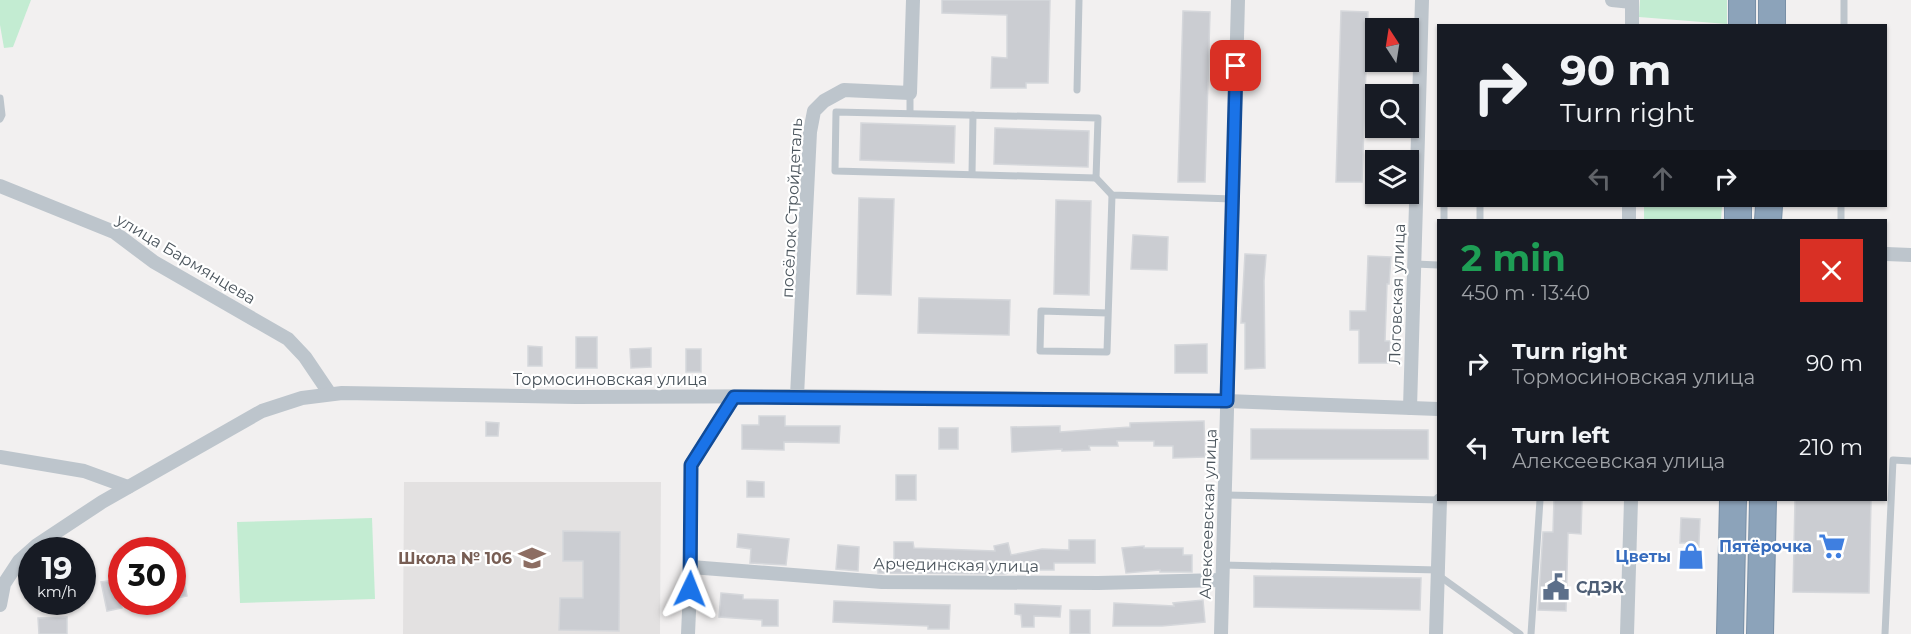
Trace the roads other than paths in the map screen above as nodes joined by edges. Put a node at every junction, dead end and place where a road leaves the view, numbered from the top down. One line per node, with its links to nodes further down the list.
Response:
1 (913, 0): 15 (street)
2 (1079, 0): 14 (lane)
3 (1238, 0): 24 (street, Алексеевская улица)
4 (1422, 0): 27 (street, Логовская улица)
5 (1612, 0): 9 (street)
6 (1742, 0): 11 (highway)
7 (1772, 0): 12 (highway)
8 (1844, 0): 13 (lane)
9 (1632, 1): 10 (street)
10 (1632, 24)
11 (1742, 24)
12 (1772, 24)
13 (1844, 24)
14 (1077, 90)
15 (910, 93): 17 (lane); 31 (street, посёлок Стройдеталь)
16 (0, 98): 19 (lane)
17 (909, 113): 18 (lane); 20 (lane)
18 (973, 115): 20 (lane); 21 (lane)
19 (0, 119)
20 (972, 174): 21 (lane)
21 (1096, 178): 23 (lane)
22 (0, 186): 30 (street, улица Бармянцева)
23 (1112, 195): 24 (lane); 29 (lane)
24 (1233, 199): 33 (street, Алексеевская улица)
25 (1887, 254): 26 (street)
26 (1911, 255)
27 (1415, 264): 28 (lane); 34 (street, Логовская улица)
28 (1437, 265)
29 (1108, 312): 29 (lane)
30 (330, 394): 32 (street, Тормосиновская улица); 38 (street, Тормосиновская улица)
31 (798, 396): 32 (street, Тормосиновская улица); 33 (street, Тормосиновская улица)
32 (734, 397): 46 (street)
33 (1227, 401): 34 (street, Тормосиновская улица); 39 (street, Алексеевская улица)
34 (1410, 408): 35 (street, Тормосиновская улица)
35 (1437, 410)
36 (0, 457): 38 (street)
37 (1911, 461): 58 (lane)
38 (128, 487): 49 (street, Тормосиновская улица)
39 (1226, 495): 40 (lane); 47 (street, Алексеевская улица)
40 (1437, 500)
41 (1440, 501): 48 (street)
42 (1540, 501): 54 (lane)
43 (1631, 501): 55 (street)
44 (1733, 501): 56 (highway)
45 (1763, 501): 57 (highway)
46 (691, 567): 47 (street, Арчединская улица); 50 (street)
47 (1222, 572): 48 (lane); 51 (street, Алексеевская улица)
48 (1438, 572): 52 (street); 53 (lane)
49 (0, 605)
50 (688, 634)
51 (1221, 634)
52 (1436, 634)
53 (1520, 634)
54 (1531, 634)
55 (1627, 634)
56 (1730, 634)
57 (1760, 634)
58 (1886, 634)

